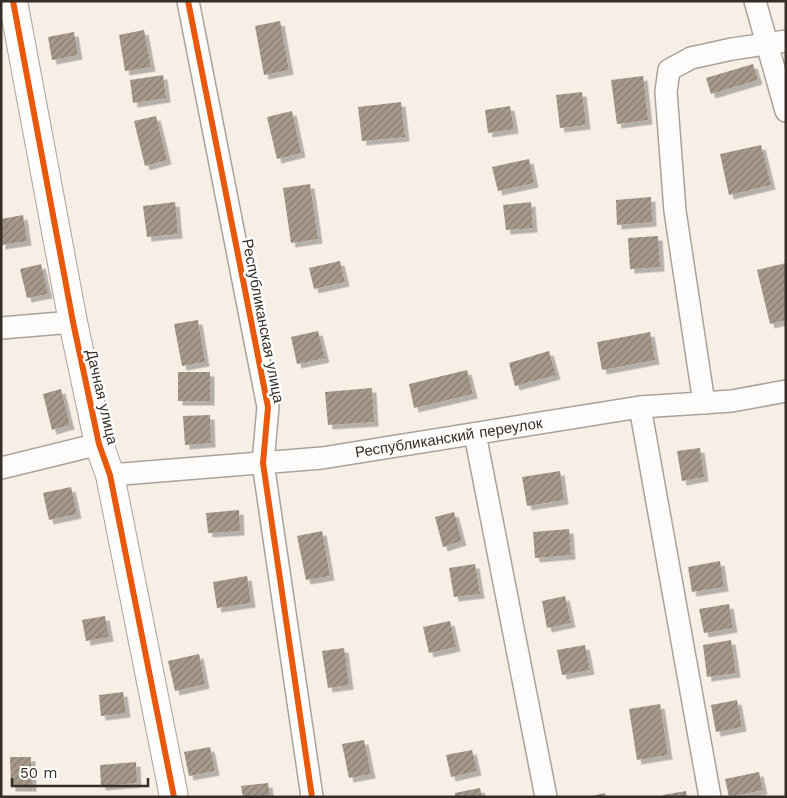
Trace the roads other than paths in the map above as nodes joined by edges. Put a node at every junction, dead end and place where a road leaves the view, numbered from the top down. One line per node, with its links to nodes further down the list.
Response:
1 (188, 1): 13 (street, Республиканская улица)
2 (755, 1): 4 (street)
3 (10, 16): 6 (street, Дачная улица)
4 (777, 42): 5 (street); 9 (street)
5 (786, 112)
6 (73, 322): 7 (street); 12 (street, Дачная улица)
7 (1, 328)
8 (786, 390): 9 (street, Республиканский переулок)
9 (704, 403): 10 (street, Республиканский переулок)
10 (640, 407): 11 (street, Республиканский переулок); 19 (street)
11 (475, 434): 13 (street, Республиканский переулок); 18 (street)
12 (99, 444): 14 (street); 15 (street, Дачная улица)
13 (263, 463): 15 (street, Республиканский переулок); 17 (street, Республиканская улица)
14 (1, 468)
15 (110, 475): 16 (street, Дачная улица)
16 (174, 797)
17 (312, 797)
18 (546, 797)
19 (710, 797)

